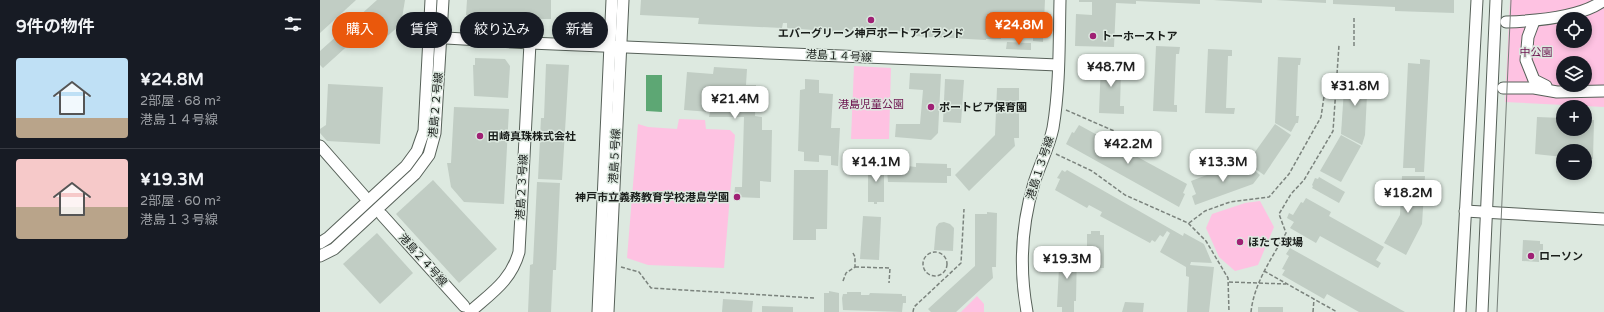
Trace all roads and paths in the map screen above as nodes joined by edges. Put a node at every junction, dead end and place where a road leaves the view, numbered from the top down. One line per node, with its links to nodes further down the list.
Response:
1 (431, 0): 9 (street, 港島２２号線)
2 (443, 0): 10 (street, 港島２２号線)
3 (612, 0): 16 (street, 港島５号線)
4 (623, 0): 16 (street, 港島５号線)
5 (1060, 0): 21 (street, 港島１３号線)
6 (1477, 0): 34 (street)
7 (1496, 0): 35 (street)
8 (1604, 0): 12 (street)
9 (430, 12)
10 (443, 12)
11 (1354, 17): 17 (path)
12 (1534, 21): 13 (street); 24 (street)
13 (1506, 22)
14 (544, 43): 16 (street, 港島１４号線)
15 (1339, 45): 22 (path)
16 (615, 46): 21 (street, 港島１４号線); 54 (street, 港島５号線); 55 (street, 港島５号線)
17 (1354, 46)
18 (428, 48): 39 (street, 港島２２号線)
19 (441, 48): 41 (street, 港島２２号線)
20 (530, 48): 53 (street, 港島２３号線)
21 (1058, 65): 57 (street, 港島１３号線)
22 (1336, 74): 38 (path); 45 (path)
23 (1503, 88): 27 (street)
24 (1556, 91)
25 (1592, 91): 26 (street)
26 (1604, 91)
27 (1556, 92)
28 (1062, 108): 29 (path)
29 (1137, 141)
30 (320, 146): 32 (street)
31 (1054, 154): 38 (path)
32 (364, 196)
33 (964, 209): 56 (path)
34 (1465, 211): 35 (street); 62 (street)
35 (1487, 212): 37 (street); 63 (street)
36 (382, 215): 53 (street, 港島２４号線)
37 (1604, 219)
38 (1188, 224): 47 (path)
39 (320, 243)
40 (854, 253): 44 (path)
41 (320, 256)
42 (923, 260): 42 (path)
43 (621, 267): 51 (path)
44 (855, 267): 46 (path); 48 (path)
45 (1264, 271): 49 (path); 50 (path)
46 (843, 281)
47 (1229, 282): 49 (path); 58 (path)
48 (889, 283)
49 (1259, 283): 50 (path); 59 (path)
50 (1288, 284): 52 (path)
51 (814, 298)
52 (1314, 299): 60 (path); 61 (path)
53 (467, 309)
54 (598, 312)
55 (608, 312)
56 (914, 312)
57 (1027, 312)
58 (1229, 312)
59 (1251, 312)
60 (1313, 312)
61 (1337, 312)
62 (1460, 312)
63 (1482, 312)

